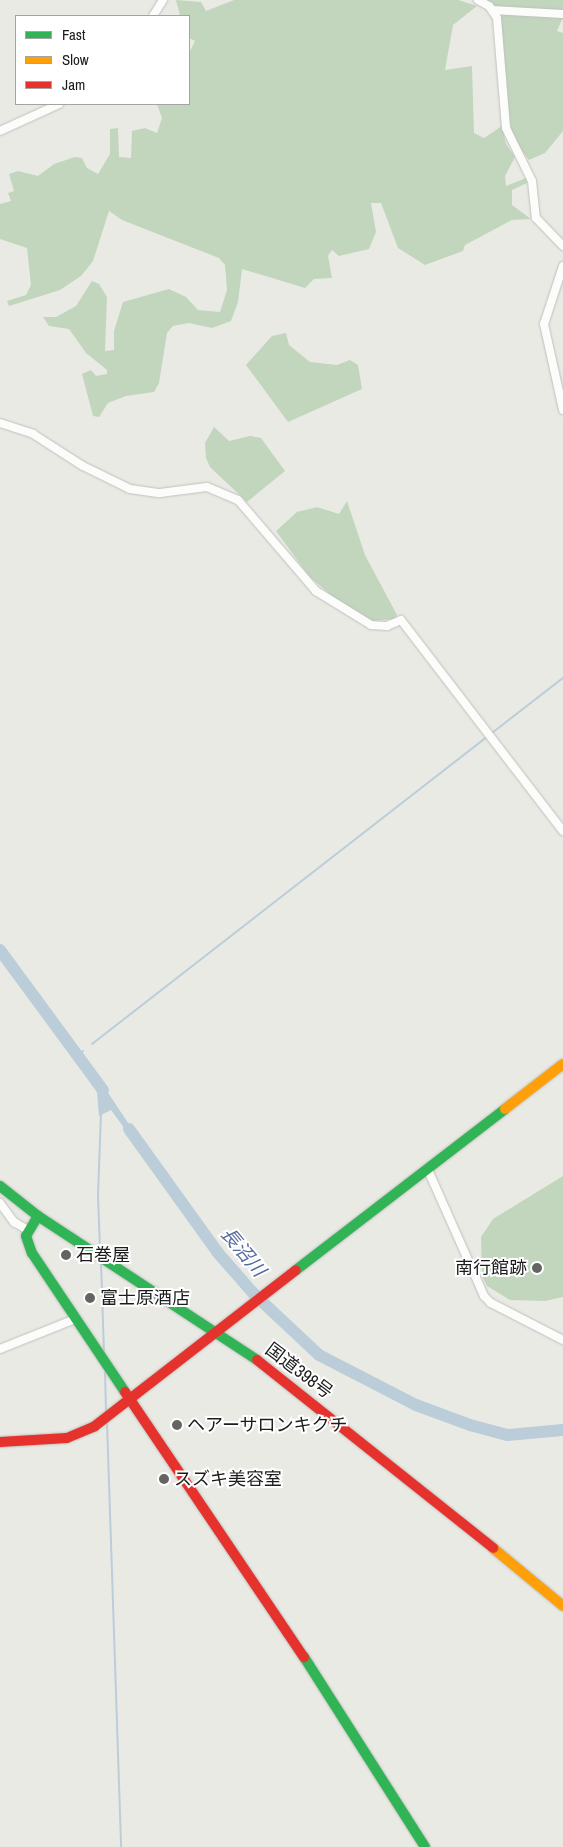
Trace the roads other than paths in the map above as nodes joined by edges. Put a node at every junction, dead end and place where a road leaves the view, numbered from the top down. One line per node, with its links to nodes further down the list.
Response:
1 (163, 0): 5 (street)
2 (478, 0): 3 (street)
3 (492, 10): 4 (street); 8 (street)
4 (563, 14)
5 (154, 15)
6 (57, 105): 7 (street)
7 (0, 131)
8 (563, 246)
9 (563, 266): 10 (street)
10 (563, 410)
11 (0, 423): 12 (street)
12 (563, 831)
13 (563, 1064): 14 (main road)
14 (428, 1170): 20 (main road); 21 (street)
15 (0, 1186): 17 (main road, 国道398号)
16 (0, 1202): 18 (street)
17 (38, 1216): 18 (main road); 20 (main road, 国道398号)
18 (28, 1230): 19 (main road)
19 (75, 1318): 22 (street); 23 (main road)
20 (218, 1332): 23 (main road); 25 (main road, 国道398号)
21 (563, 1340)
22 (0, 1349)
23 (131, 1402): 24 (main road); 26 (main road)
24 (0, 1442)
25 (563, 1606)
26 (425, 1847)

